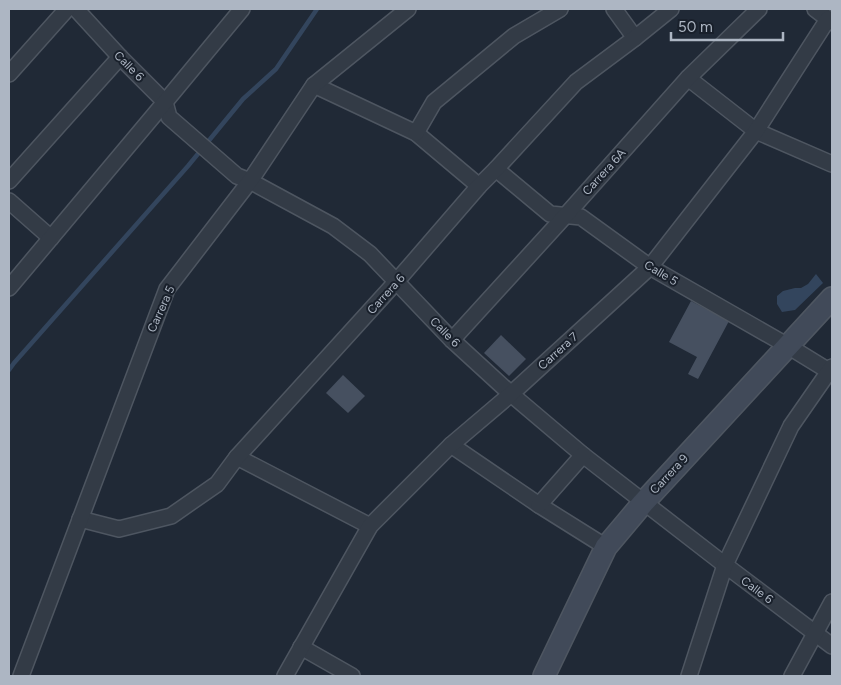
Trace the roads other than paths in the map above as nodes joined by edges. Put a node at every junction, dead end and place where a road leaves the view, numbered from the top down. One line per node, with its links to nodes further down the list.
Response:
1 (67, 9): 13 (street)
2 (76, 9): 12 (street, Calle 6)
3 (242, 9): 16 (street)
4 (408, 9): 15 (street, Carrera 5)
5 (560, 9): 18 (street)
6 (614, 9): 11 (street)
7 (671, 9): 11 (street, Carrera 6)
8 (759, 9): 14 (street, Carrera 6A)
9 (815, 9): 10 (street)
10 (830, 20): 17 (street, Carrera 7)
11 (635, 38): 20 (street, Carrera 6)
12 (120, 57): 16 (street, Calle 6); 21 (street)
13 (9, 74)
14 (688, 78): 17 (street); 25 (street, Carrera 6A)
15 (314, 85): 18 (street); 22 (street, Carrera 5)
16 (165, 102): 22 (street, Calle 6); 26 (street)
17 (756, 131): 19 (street); 27 (street, Carrera 7)
18 (416, 132): 23 (street)
19 (832, 164)
20 (496, 170): 23 (street, Carrera 6); 25 (street, Calle 5)
21 (9, 181)
22 (250, 181): 28 (street, Calle 6); 40 (street, Carrera 5)
23 (479, 186): 28 (street, Carrera 6)
24 (9, 201): 26 (street)
25 (566, 215): 27 (street, Calle 5); 31 (street, Carrera 6A)
26 (51, 238): 29 (street)
27 (650, 267): 32 (street, Calle 5); 34 (street, Carrera 7)
28 (396, 282): 31 (street, Calle 6); 37 (street, Carrera 6)
29 (9, 288)
30 (832, 298): 32 (main road, Carrera 9)
31 (452, 340): 34 (street, Calle 6)
32 (788, 346): 33 (street, Calle 5); 38 (main road, Carrera 9)
33 (831, 370): 43 (street)
34 (511, 394): 35 (street, Carrera 7); 36 (street, Calle 6)
35 (451, 445): 39 (street); 41 (street, Carrera 7)
36 (583, 455): 38 (street, Calle 6); 39 (street)
37 (237, 457): 40 (street, Carrera 6); 41 (street)
38 (642, 503): 42 (main road, Carrera 9); 43 (street, Calle 6)
39 (539, 505): 42 (street)
40 (80, 519): 48 (street, Carrera 5)
41 (370, 526): 47 (street, Carrera 7)
42 (606, 547): 51 (main road, Carrera 9)
43 (724, 566): 45 (street, Calle 6); 52 (street)
44 (832, 602): 45 (street)
45 (816, 633): 46 (street, Calle 6); 53 (street)
46 (832, 646)
47 (301, 647): 49 (street, Carrera 7); 50 (street)
48 (21, 676)
49 (285, 676)
50 (352, 676)
51 (544, 676)
52 (689, 676)
53 (792, 676)

